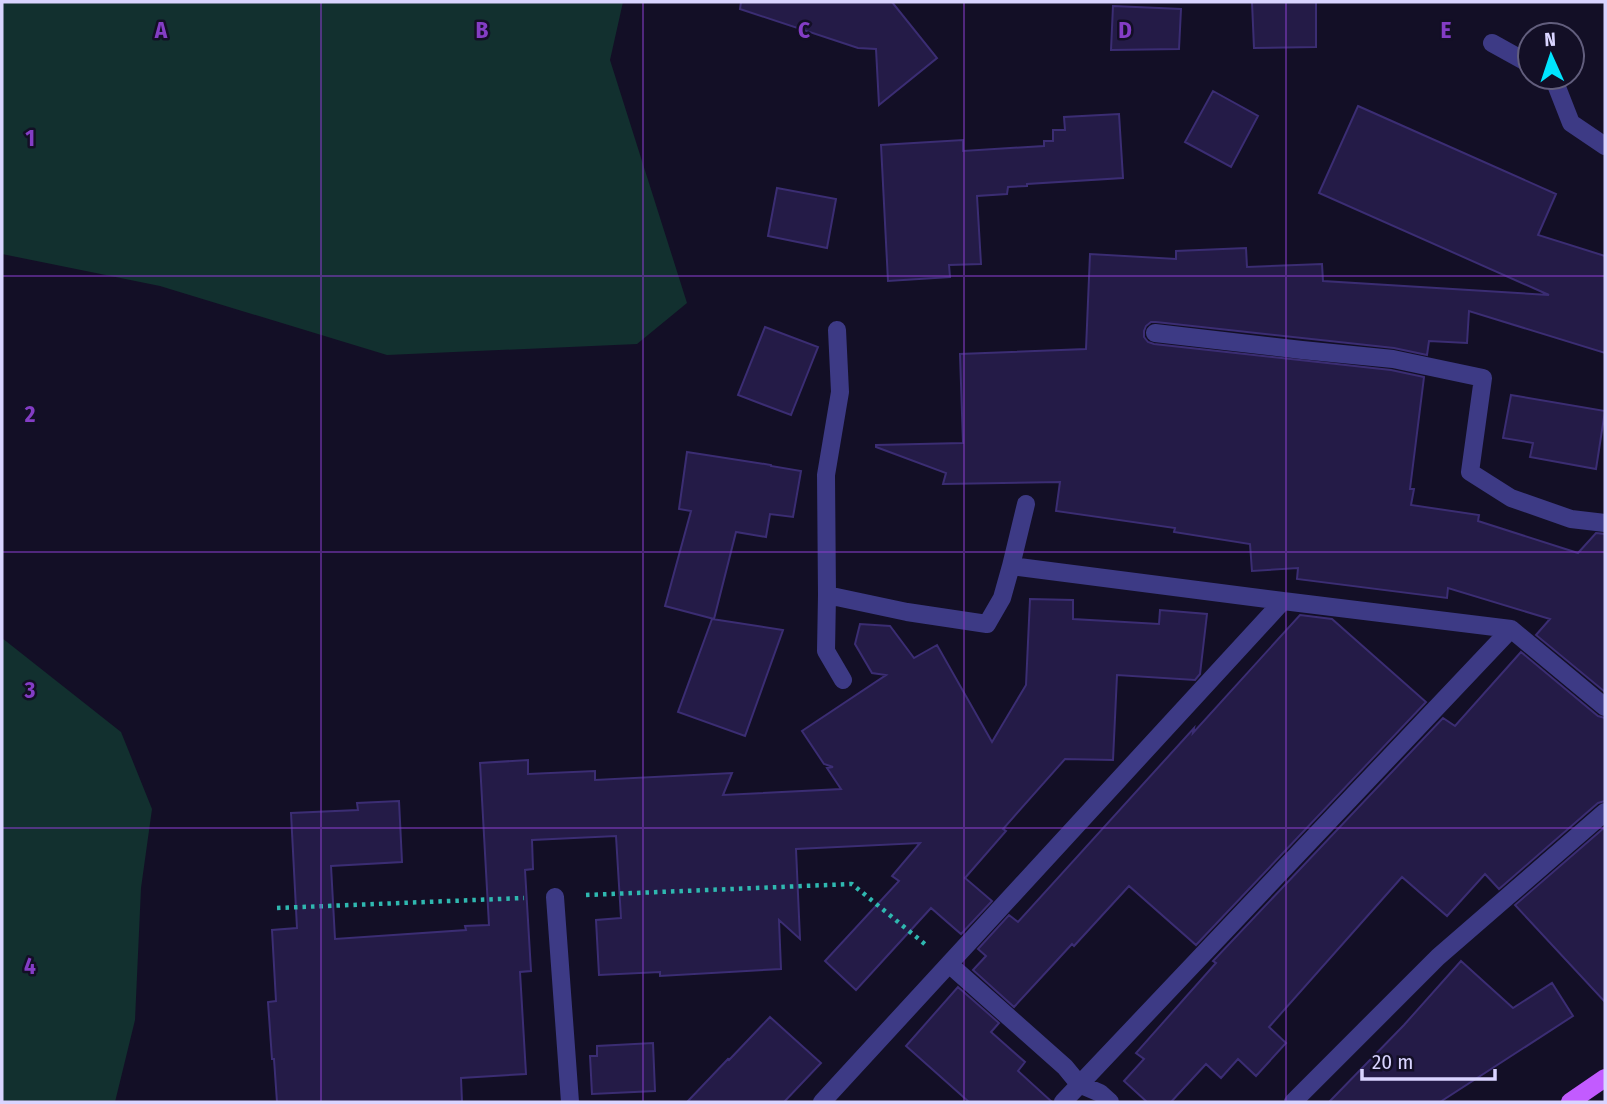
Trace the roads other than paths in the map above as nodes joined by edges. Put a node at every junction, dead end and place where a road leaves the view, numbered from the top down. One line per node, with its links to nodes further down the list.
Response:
1 (1492, 43): 2 (street)
2 (1516, 56)
3 (1558, 91): 4 (street)
4 (1605, 146)
5 (837, 330): 10 (street)
6 (1155, 333): 8 (street)
7 (1026, 504): 9 (street)
8 (1605, 523)
9 (1011, 566): 10 (street); 11 (street)
10 (827, 595): 13 (street)
11 (1283, 601): 12 (street); 17 (street)
12 (1511, 629): 14 (street); 19 (street)
13 (844, 680)
14 (1605, 707)
15 (1605, 813): 24 (street)
16 (555, 897): 20 (street)
17 (949, 964): 19 (street); 21 (street)
18 (1605, 1078): 25 (main road)
19 (1079, 1084): 22 (street); 23 (street)
20 (570, 1102)
21 (822, 1102)
22 (1063, 1102)
23 (1111, 1102)
24 (1293, 1102)
25 (1570, 1102)

